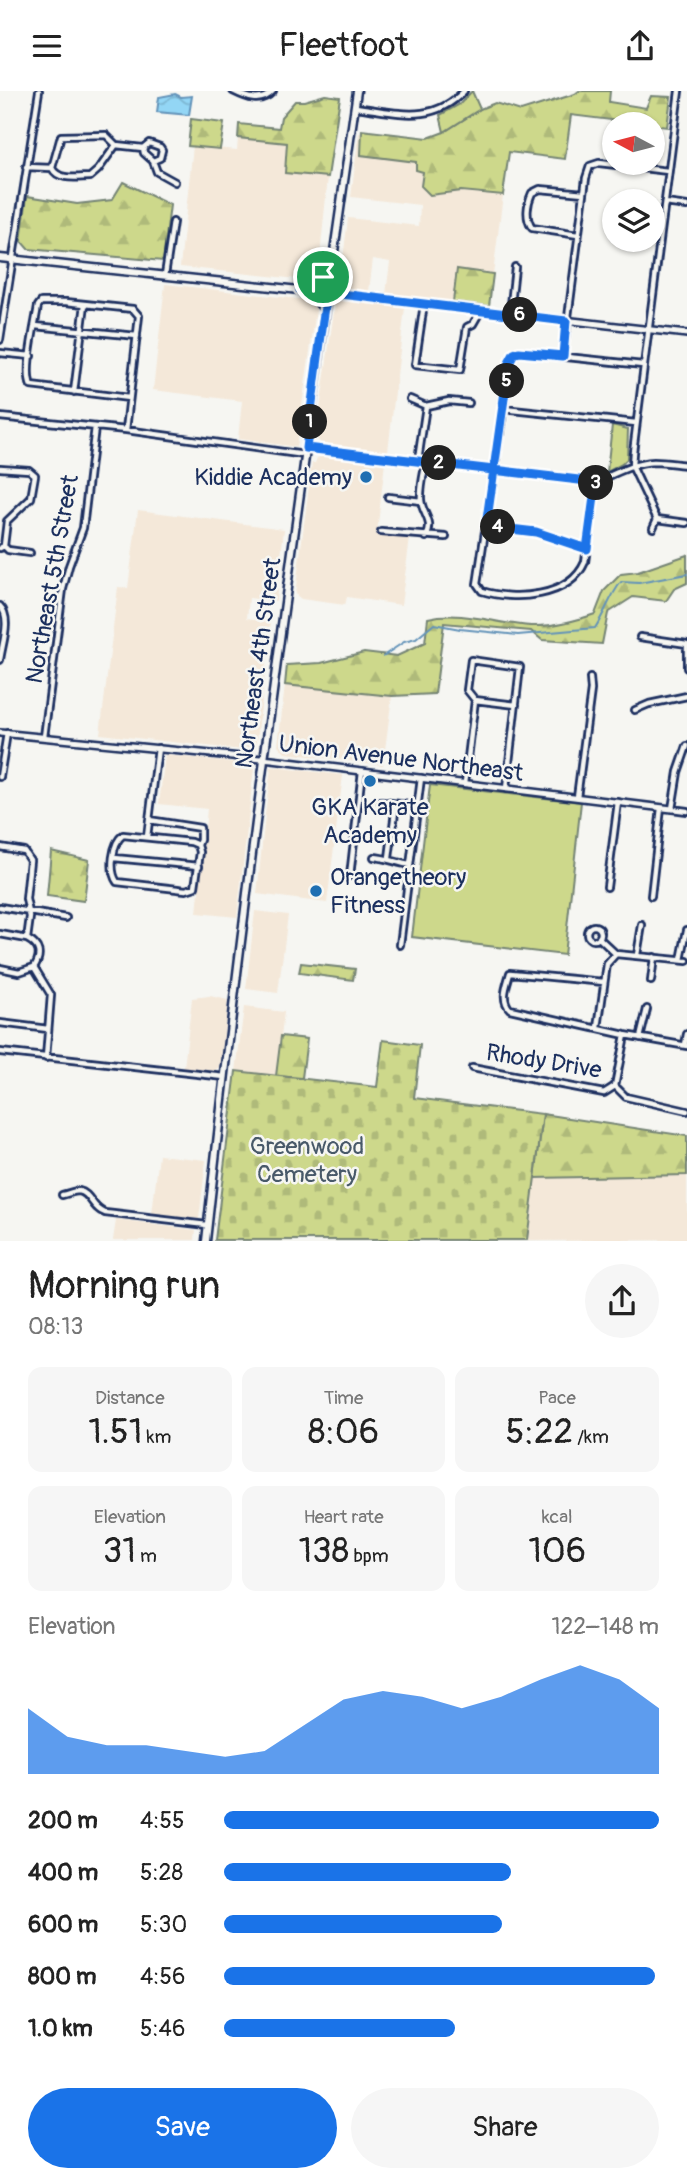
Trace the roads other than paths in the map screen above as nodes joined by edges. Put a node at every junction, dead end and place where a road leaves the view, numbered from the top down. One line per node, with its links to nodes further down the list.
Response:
1 (38, 91): 11 (street)
2 (273, 91): 6 (street)
3 (357, 91): 7 (main road, Northeast 4th Street)
4 (464, 91): 7 (street)
5 (679, 91): 13 (street)
6 (233, 92)
7 (355, 107): 24 (main road, Northeast 4th Street)
8 (116, 145): 9 (street); 12 (street); 12 (street)
9 (143, 148): 10 (street); 10 (street)
10 (153, 161): 14 (street)
11 (26, 167): 12 (street); 22 (street)
12 (52, 168)
13 (669, 171): 15 (street); 16 (street)
14 (175, 182)
15 (584, 193): 19 (street); 19 (street)
16 (665, 203): 17 (street)
17 (687, 207)
18 (173, 222): 25 (street)
19 (578, 235): 33 (street)
20 (659, 252): 35 (street)
21 (0, 258): 22 (main road)
22 (11, 259): 25 (main road); 39 (street)
23 (516, 267): 32 (street)
24 (330, 273): 26 (main road); 27 (main road, Northeast 4th Street)
25 (165, 275): 26 (main road)
26 (300, 290): 27 (main road); 30 (main road)
27 (327, 293): 29 (street); 30 (main road, Northeast 4th Street)
28 (85, 303): 34 (street); 36 (street); 38 (street)
29 (424, 304): 31 (street); 31 (street)
30 (325, 310): 54 (main road, Northeast 4th Street)
31 (481, 310): 32 (street)
32 (510, 314): 33 (street)
33 (566, 321): 35 (street); 42 (street)
34 (35, 326): 36 (street); 41 (street)
35 (649, 330): 37 (street); 43 (street)
36 (82, 331): 38 (street); 44 (street)
37 (687, 334)
38 (137, 336): 45 (street)
39 (0, 340)
40 (0, 353): 41 (street)
41 (31, 356): 44 (street)
42 (563, 356): 43 (street); 49 (street)
43 (643, 365): 51 (street)
44 (74, 392): 45 (street)
45 (129, 398): 53 (street)
46 (410, 399): 48 (street)
47 (469, 403): 48 (street)
48 (426, 406): 55 (street)
49 (503, 409): 51 (street); 60 (street)
50 (0, 417): 52 (street)
51 (636, 423): 58 (street)
52 (95, 427): 53 (street); 85 (street, Northeast 5th Street)
53 (126, 430): 54 (street)
54 (306, 451): 55 (street); 88 (main road, Northeast 4th Street)
55 (418, 460): 56 (street)
56 (426, 461): 60 (street); 63 (street)
57 (687, 465): 58 (street)
58 (632, 466): 61 (street); 64 (street)
59 (0, 468): 71 (street)
60 (494, 469): 61 (street); 66 (street)
61 (596, 482): 72 (street)
62 (388, 498): 63 (street)
63 (421, 501): 69 (street)
64 (657, 519): 65 (street); 67 (street)
65 (687, 523)
66 (486, 526): 72 (street); 72 (street)
67 (653, 528)
68 (381, 532): 69 (street)
69 (426, 537): 70 (street)
70 (446, 537)
71 (2, 547): 73 (street)
72 (587, 549)
73 (30, 553)
74 (2, 608): 77 (street)
75 (640, 637): 76 (street)
76 (687, 645): 78 (street)
77 (0, 660)
78 (687, 668)
79 (590, 678): 95 (street)
80 (687, 696): 83 (street)
81 (475, 700): 82 (street); 82 (street); 93 (street)
82 (516, 705): 94 (street)
83 (635, 710)
84 (4, 733): 85 (street, Union Avenue Northeast); 91 (street)
85 (44, 737): 87 (street, Union Avenue Northeast)
86 (687, 746): 89 (street)
87 (158, 748): 88 (street, Union Avenue Northeast); 103 (street)
88 (264, 759): 90 (street, Union Avenue Northeast); 143 (main road, Northeast 4th Street)
89 (685, 763): 101 (street)
90 (362, 771): 92 (street, Union Avenue Northeast); 112 (street)
91 (0, 777)
92 (421, 778): 93 (street, Union Avenue Northeast); 99 (street)
93 (465, 783): 94 (street, Union Avenue Northeast)
94 (506, 789): 95 (street, Union Avenue Northeast)
95 (577, 797): 97 (street, Union Avenue Northeast)
96 (381, 802): 98 (street)
97 (618, 802): 100 (street, Union Avenue Northeast); 113 (street)
98 (396, 804): 99 (street); 109 (street)
99 (418, 807): 110 (street)
100 (661, 808): 101 (street, Union Avenue Northeast); 114 (street)
101 (671, 809): 102 (street)
102 (687, 811)
103 (149, 820): 104 (street); 105 (street)
104 (147, 837): 105 (street); 108 (street)
105 (198, 845): 111 (street)
106 (0, 847): 116 (street)
107 (374, 857): 109 (street)
108 (114, 858): 111 (street); 111 (street)
109 (389, 858): 110 (street)
110 (410, 865): 123 (street)
111 (199, 866)
112 (350, 876)
113 (607, 887)
114 (651, 896)
115 (0, 907): 116 (street)
116 (29, 911): 117 (street); 122 (street)
117 (66, 918)
118 (642, 925): 125 (street)
119 (687, 930): 127 (street)
120 (0, 934): 122 (street)
121 (599, 938): 124 (street)
122 (27, 939): 128 (street)
123 (400, 945)
124 (616, 954): 125 (street); 131 (street)
125 (637, 955): 126 (street)
126 (654, 957): 127 (street); 130 (street)
127 (684, 961)
128 (34, 967): 129 (street); 135 (street)
129 (0, 968)
130 (651, 981)
131 (604, 982): 134 (street); 134 (street)
132 (647, 1009): 138 (street)
133 (0, 1023): 135 (street)
134 (598, 1028): 137 (street)
135 (48, 1029): 141 (street)
136 (687, 1034): 139 (street)
137 (625, 1035): 138 (street); 144 (street)
138 (640, 1038): 139 (street)
139 (686, 1046)
140 (0, 1052): 141 (street)
141 (46, 1058): 143 (street)
142 (472, 1068): 144 (street, Rhody Drive)
143 (226, 1077): 147 (main road, Northeast 4th Street)
144 (615, 1086): 145 (street, Rhody Drive)
145 (687, 1111)
146 (62, 1195): 147 (street)
147 (208, 1225): 148 (main road, Northeast 4th Street)
148 (206, 1241)

